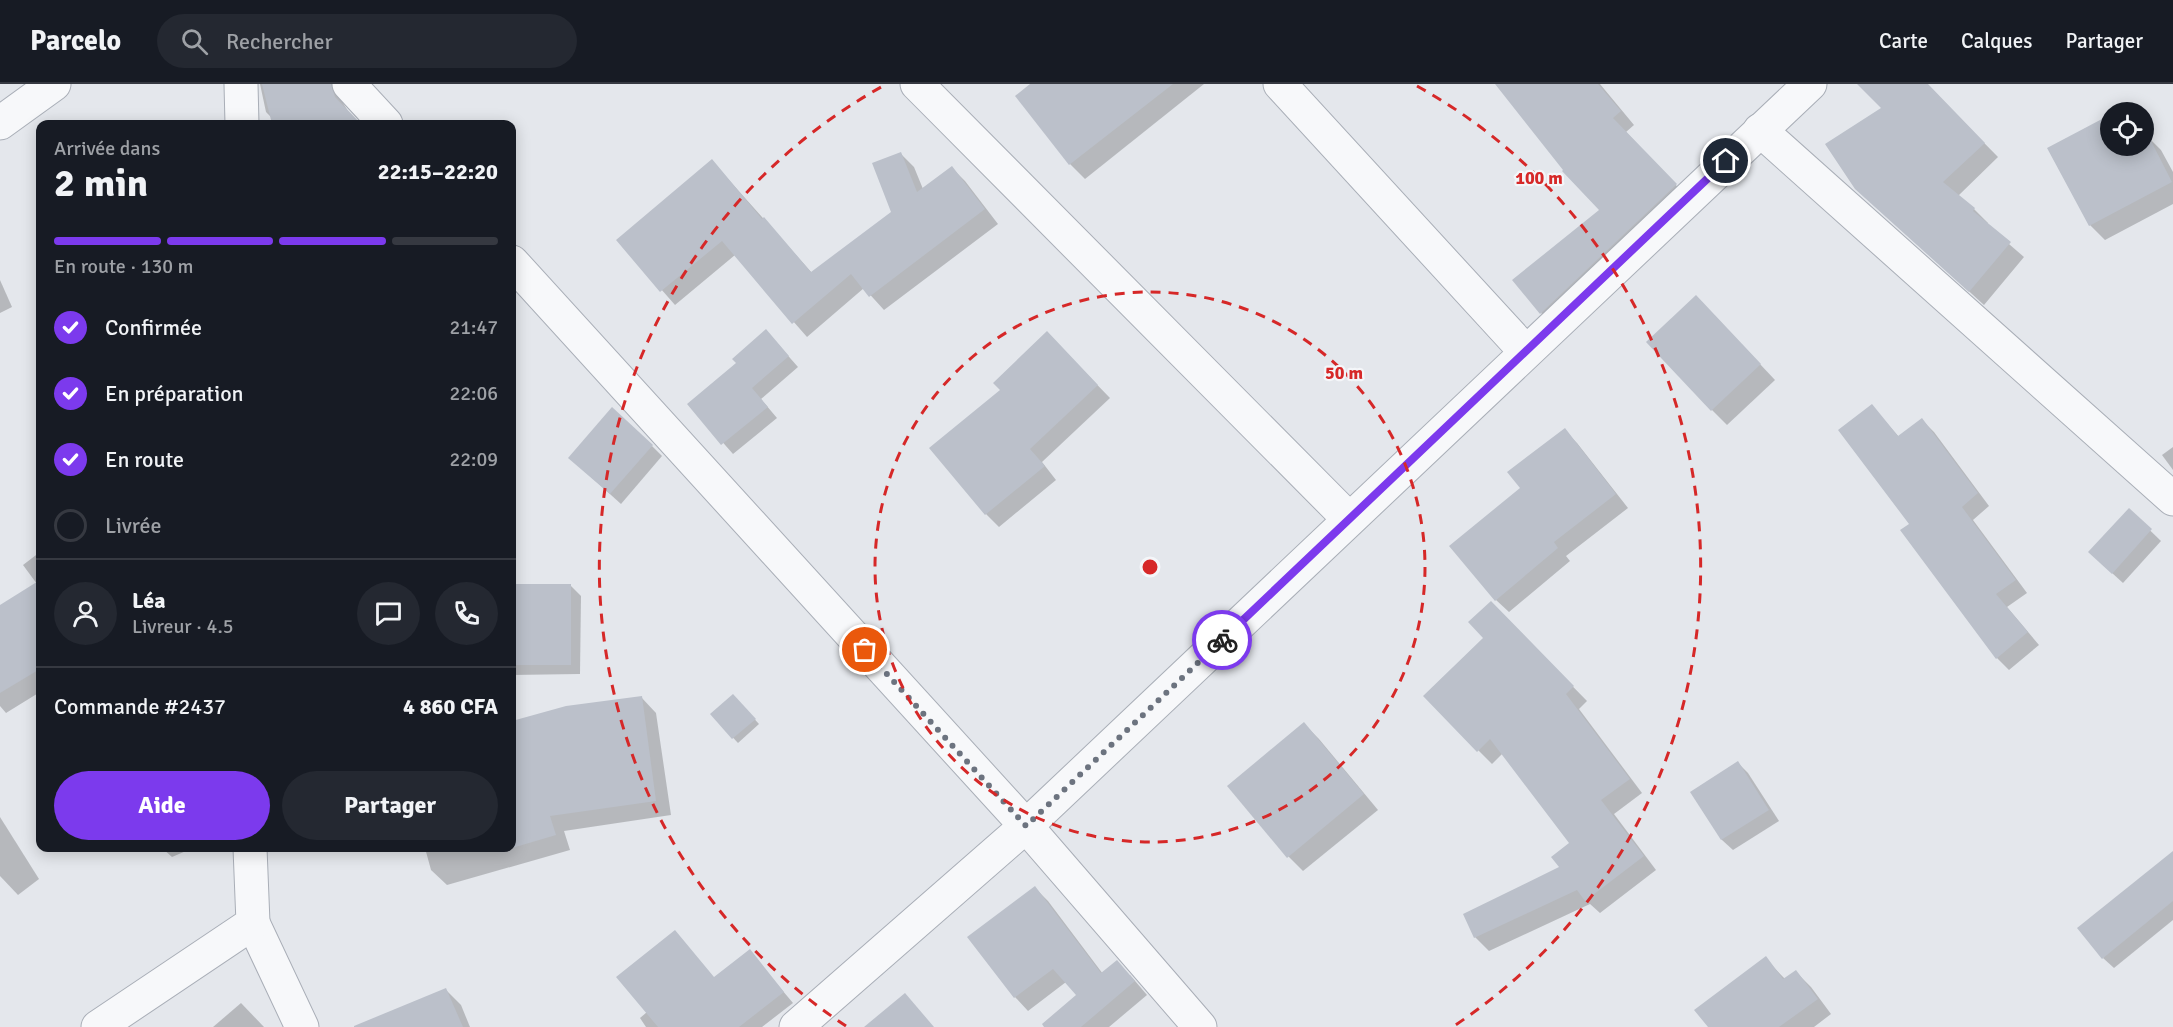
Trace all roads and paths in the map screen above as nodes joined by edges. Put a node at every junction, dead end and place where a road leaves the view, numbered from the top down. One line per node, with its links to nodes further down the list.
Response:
1 (54, 84): 9 (street)
2 (241, 84): 7 (street)
3 (349, 84): 8 (street)
4 (917, 84): 14 (street)
5 (1280, 84): 12 (street)
6 (1810, 84): 10 (street)
7 (242, 120)
8 (382, 120)
9 (0, 123)
10 (1760, 130): 12 (street); 13 (street)
11 (516, 266): 15 (street)
12 (1526, 352): 14 (street)
13 (2173, 500)
14 (1349, 519): 15 (street)
15 (1026, 826): 20 (street); 21 (street)
16 (250, 852): 17 (street)
17 (253, 923): 18 (street); 19 (street)
18 (98, 1027)
19 (302, 1027)
20 (796, 1027)
21 (1200, 1027)

